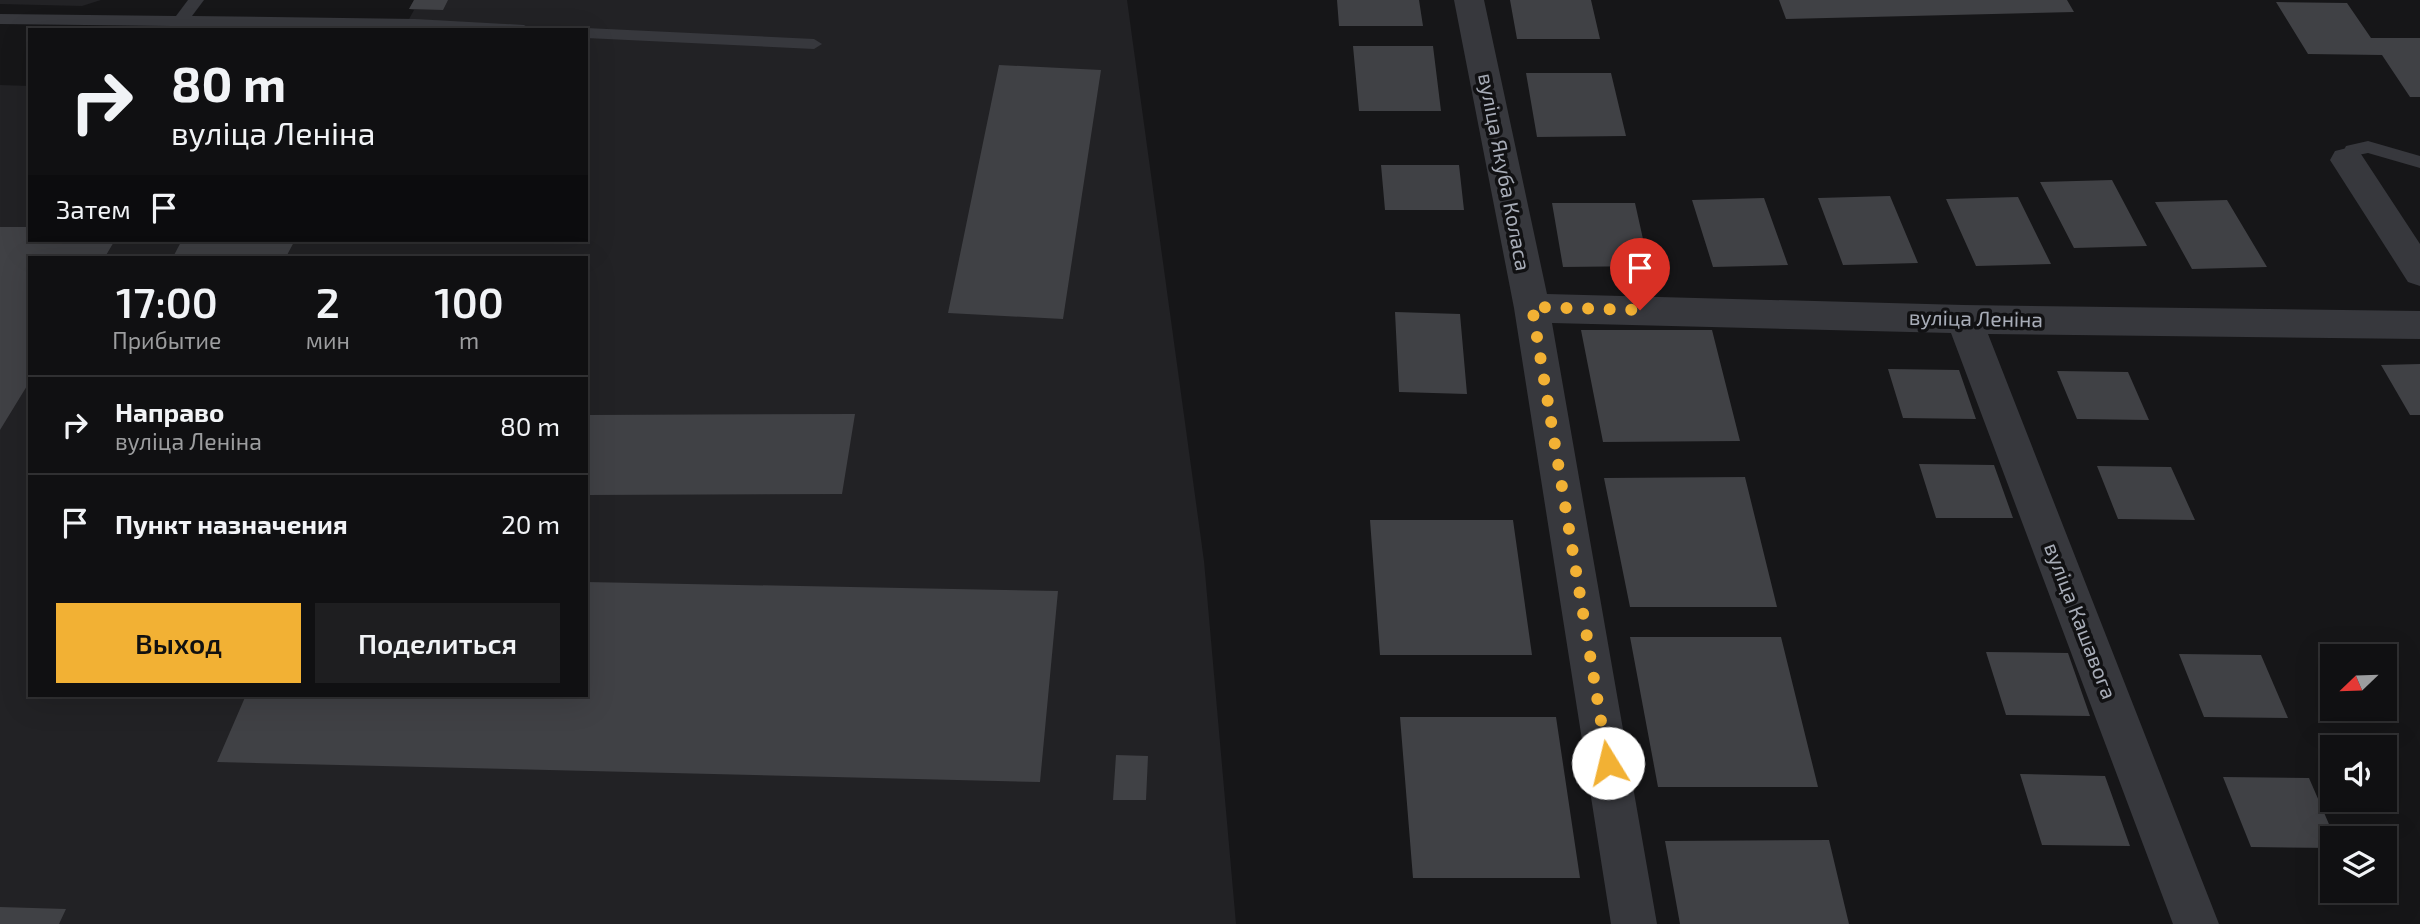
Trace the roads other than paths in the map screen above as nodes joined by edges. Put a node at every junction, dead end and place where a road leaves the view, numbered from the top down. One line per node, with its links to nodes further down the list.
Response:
1 (196, 0): 4 (lane)
2 (1469, 0): 11 (street, вуліца Якуба Коласа)
3 (0, 19): 4 (lane)
4 (180, 22): 5 (lane)
5 (488, 28)
6 (588, 33): 7 (lane)
7 (814, 44)
8 (2347, 160): 9 (lane); 10 (street)
9 (2420, 162)
10 (2420, 272)
11 (1532, 307): 12 (street, вуліца Леніна); 14 (street, вуліца Якуба Коласа)
12 (1965, 319): 13 (street, вуліца Леніна); 15 (street, вуліца Кашавога)
13 (2420, 325)
14 (1634, 924)
15 (2196, 924)

